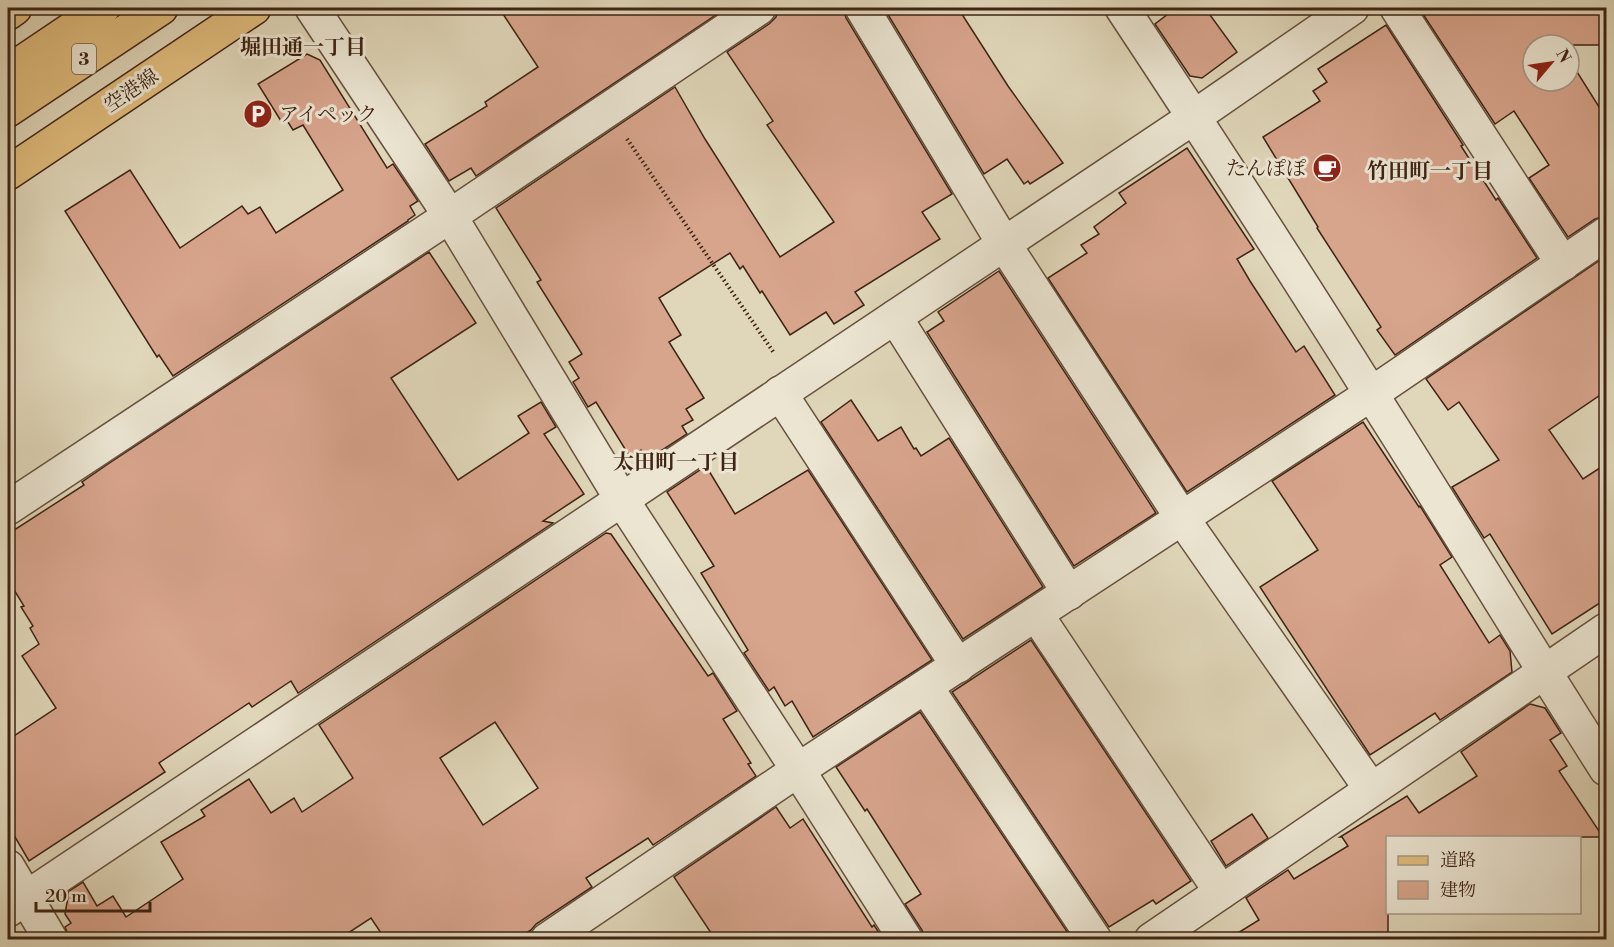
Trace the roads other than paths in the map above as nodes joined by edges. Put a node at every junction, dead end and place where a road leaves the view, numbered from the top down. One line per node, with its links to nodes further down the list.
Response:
1 (15, 8): 11 (main road)
2 (104, 8): 12 (main road)
3 (162, 8): 13 (main road, 3)
4 (254, 8): 15 (main road, 空港線)
5 (312, 8): 16 (street)
6 (759, 8): 16 (street)
7 (862, 8): 18 (street)
8 (1122, 8): 14 (street)
9 (1352, 8): 14 (street)
10 (1397, 8): 19 (street)
11 (8, 12)
12 (8, 72)
13 (8, 110)
14 (1194, 117): 18 (street); 22 (street)
15 (8, 173)
16 (450, 216): 23 (street); 24 (street)
17 (1606, 234): 19 (street)
18 (1004, 244): 20 (street); 25 (street)
19 (1563, 264): 22 (street)
20 (895, 316): 21 (street); 26 (street)
21 (788, 388): 23 (street); 29 (street)
22 (1371, 394): 25 (street); 30 (street)
23 (622, 500): 33 (street); 37 (street)
24 (8, 508)
25 (1182, 518): 26 (street); 34 (street)
26 (1069, 593): 27 (street)
27 (1036, 614): 29 (street); 36 (street)
28 (1606, 630): 30 (street)
29 (958, 666): 31 (street)
30 (1544, 672): 32 (street); 34 (street)
31 (926, 687): 33 (street); 41 (street)
32 (1606, 769)
33 (798, 770): 39 (street); 40 (street)
34 (1371, 789): 36 (street)
35 (8, 867): 37 (street)
36 (1221, 892): 42 (street)
37 (17, 904): 38 (street)
38 (51, 939)
39 (547, 939)
40 (906, 939)
41 (1095, 939)
42 (1151, 939)

